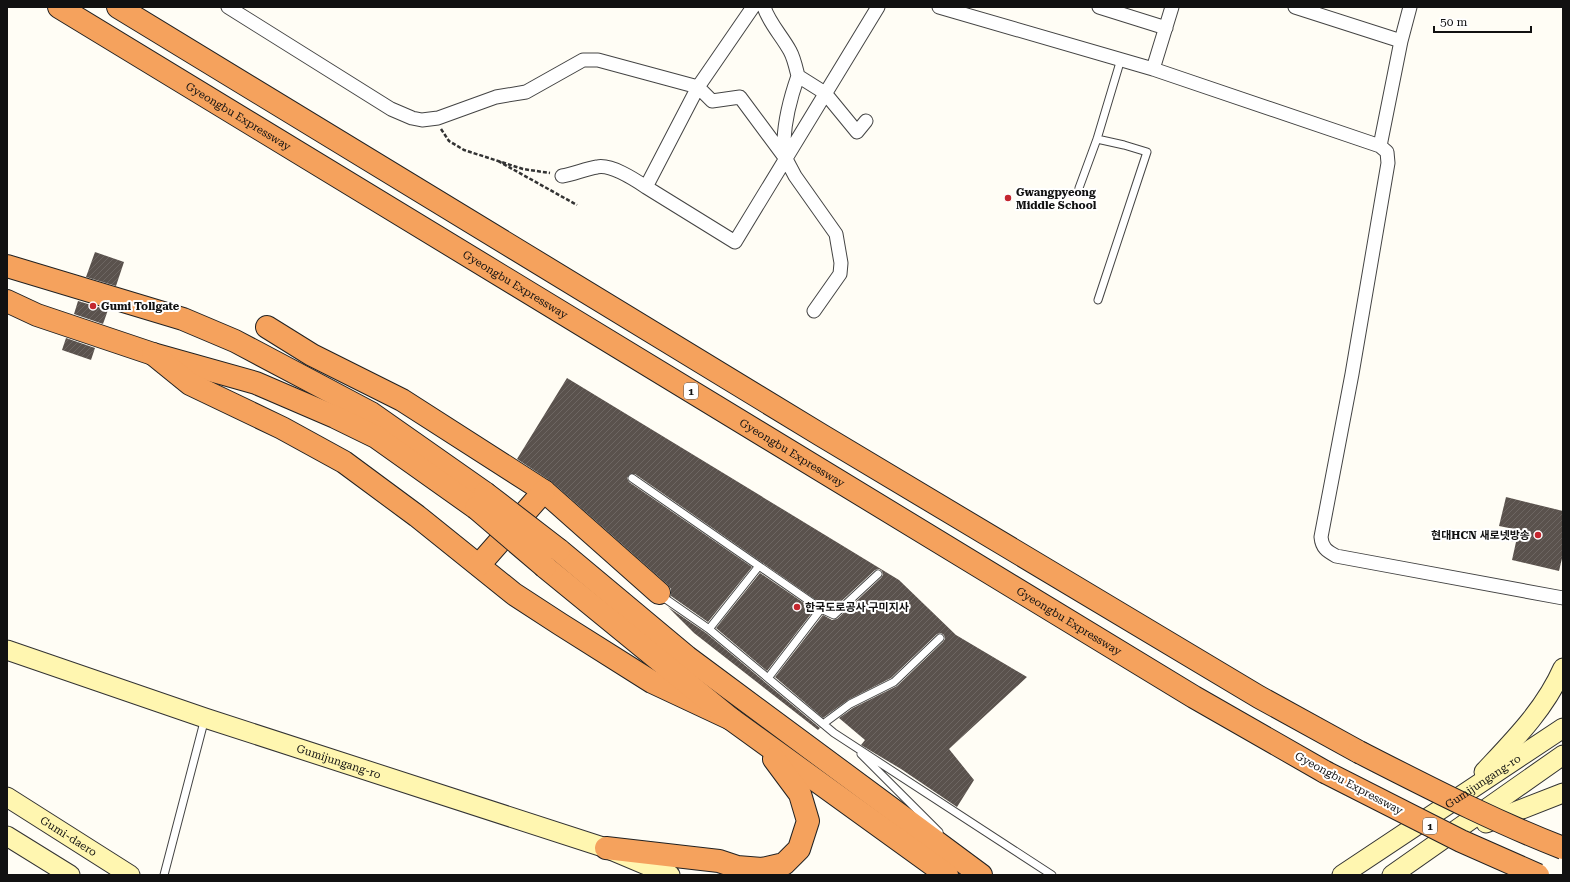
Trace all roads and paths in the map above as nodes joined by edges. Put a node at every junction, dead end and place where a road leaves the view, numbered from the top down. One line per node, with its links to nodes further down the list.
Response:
1 (59, 7): 74 (highway, Gyeongbu Expressway / 1, bridge)
2 (118, 7): 62 (highway, bridge)
3 (228, 7): 19 (street)
4 (754, 7): 17 (street)
5 (764, 7): 16 (street)
6 (878, 7): 18 (street)
7 (939, 7): 14 (street)
8 (1099, 7): 12 (street)
9 (1172, 7): 12 (street)
10 (1296, 7): 13 (street)
11 (1410, 7): 13 (street)
12 (1166, 28): 15 (street)
13 (1401, 41): 22 (street)
14 (1121, 59): 15 (street); 21 (lane)
15 (1152, 69): 22 (street)
16 (798, 76): 18 (street); 24 (street)
17 (698, 87): 19 (street); 24 (street); 26 (street)
18 (825, 93): 20 (street); 24 (street)
19 (438, 118): 23 (path)
20 (866, 121)
21 (1097, 139): 27 (lane); 30 (lane)
22 (1380, 146): 42 (street)
23 (490, 157): 25 (path); 28 (path)
24 (786, 159): 26 (street); 32 (street)
25 (562, 176): 26 (street)
26 (646, 187)
27 (1079, 188)
28 (577, 205)
29 (9, 267): 37 (highway)
30 (1098, 300)
31 (7, 301): 34 (highway)
32 (814, 311)
33 (267, 327): 36 (highway)
34 (153, 354): 37 (highway); 38 (highway)
35 (632, 478): 39 (lane)
36 (544, 492): 38 (highway); 41 (highway)
37 (480, 501): 50 (highway, bridge); 69 (highway, bridge)
38 (479, 565): 50 (highway)
39 (759, 566): 43 (lane); 44 (lane)
40 (878, 574): 43 (lane)
41 (659, 593): 44 (lane)
42 (1563, 598)
43 (821, 609): 48 (lane)
44 (709, 629): 48 (lane)
45 (940, 638): 51 (lane)
46 (7, 650): 49 (main road, Gumijungang-ro)
47 (1563, 668): 57 (main road)
48 (768, 678): 51 (lane)
49 (205, 718): 61 (main road, Gumijungang-ro); 66 (lane)
50 (731, 719): 53 (highway)
51 (823, 724): 54 (lane)
52 (1563, 728): 57 (main road, Gumijungang-ro)
53 (758, 739): 61 (highway); 68 (highway)
54 (851, 744): 69 (lane); 70 (lane)
55 (1563, 755): 60 (main road, Gumijungang-ro)
56 (1563, 793): 60 (main road)
57 (1463, 795): 63 (main road, Gumijungang-ro)
58 (7, 797): 65 (main road, Gumi-daero)
59 (7, 836): 64 (main road)
60 (1438, 843): 73 (main road, Gumijungang-ro)
61 (606, 848): 67 (main road, Gumijungang-ro)
62 (1563, 848)
63 (1358, 864): 71 (main road); 72 (main road, Gumijungang-ro)
64 (70, 875)
65 (130, 875)
66 (164, 875)
67 (670, 875)
68 (947, 875)
69 (982, 875)
70 (1052, 875)
71 (1331, 875)
72 (1342, 875)
73 (1392, 875)
74 (1538, 875)

